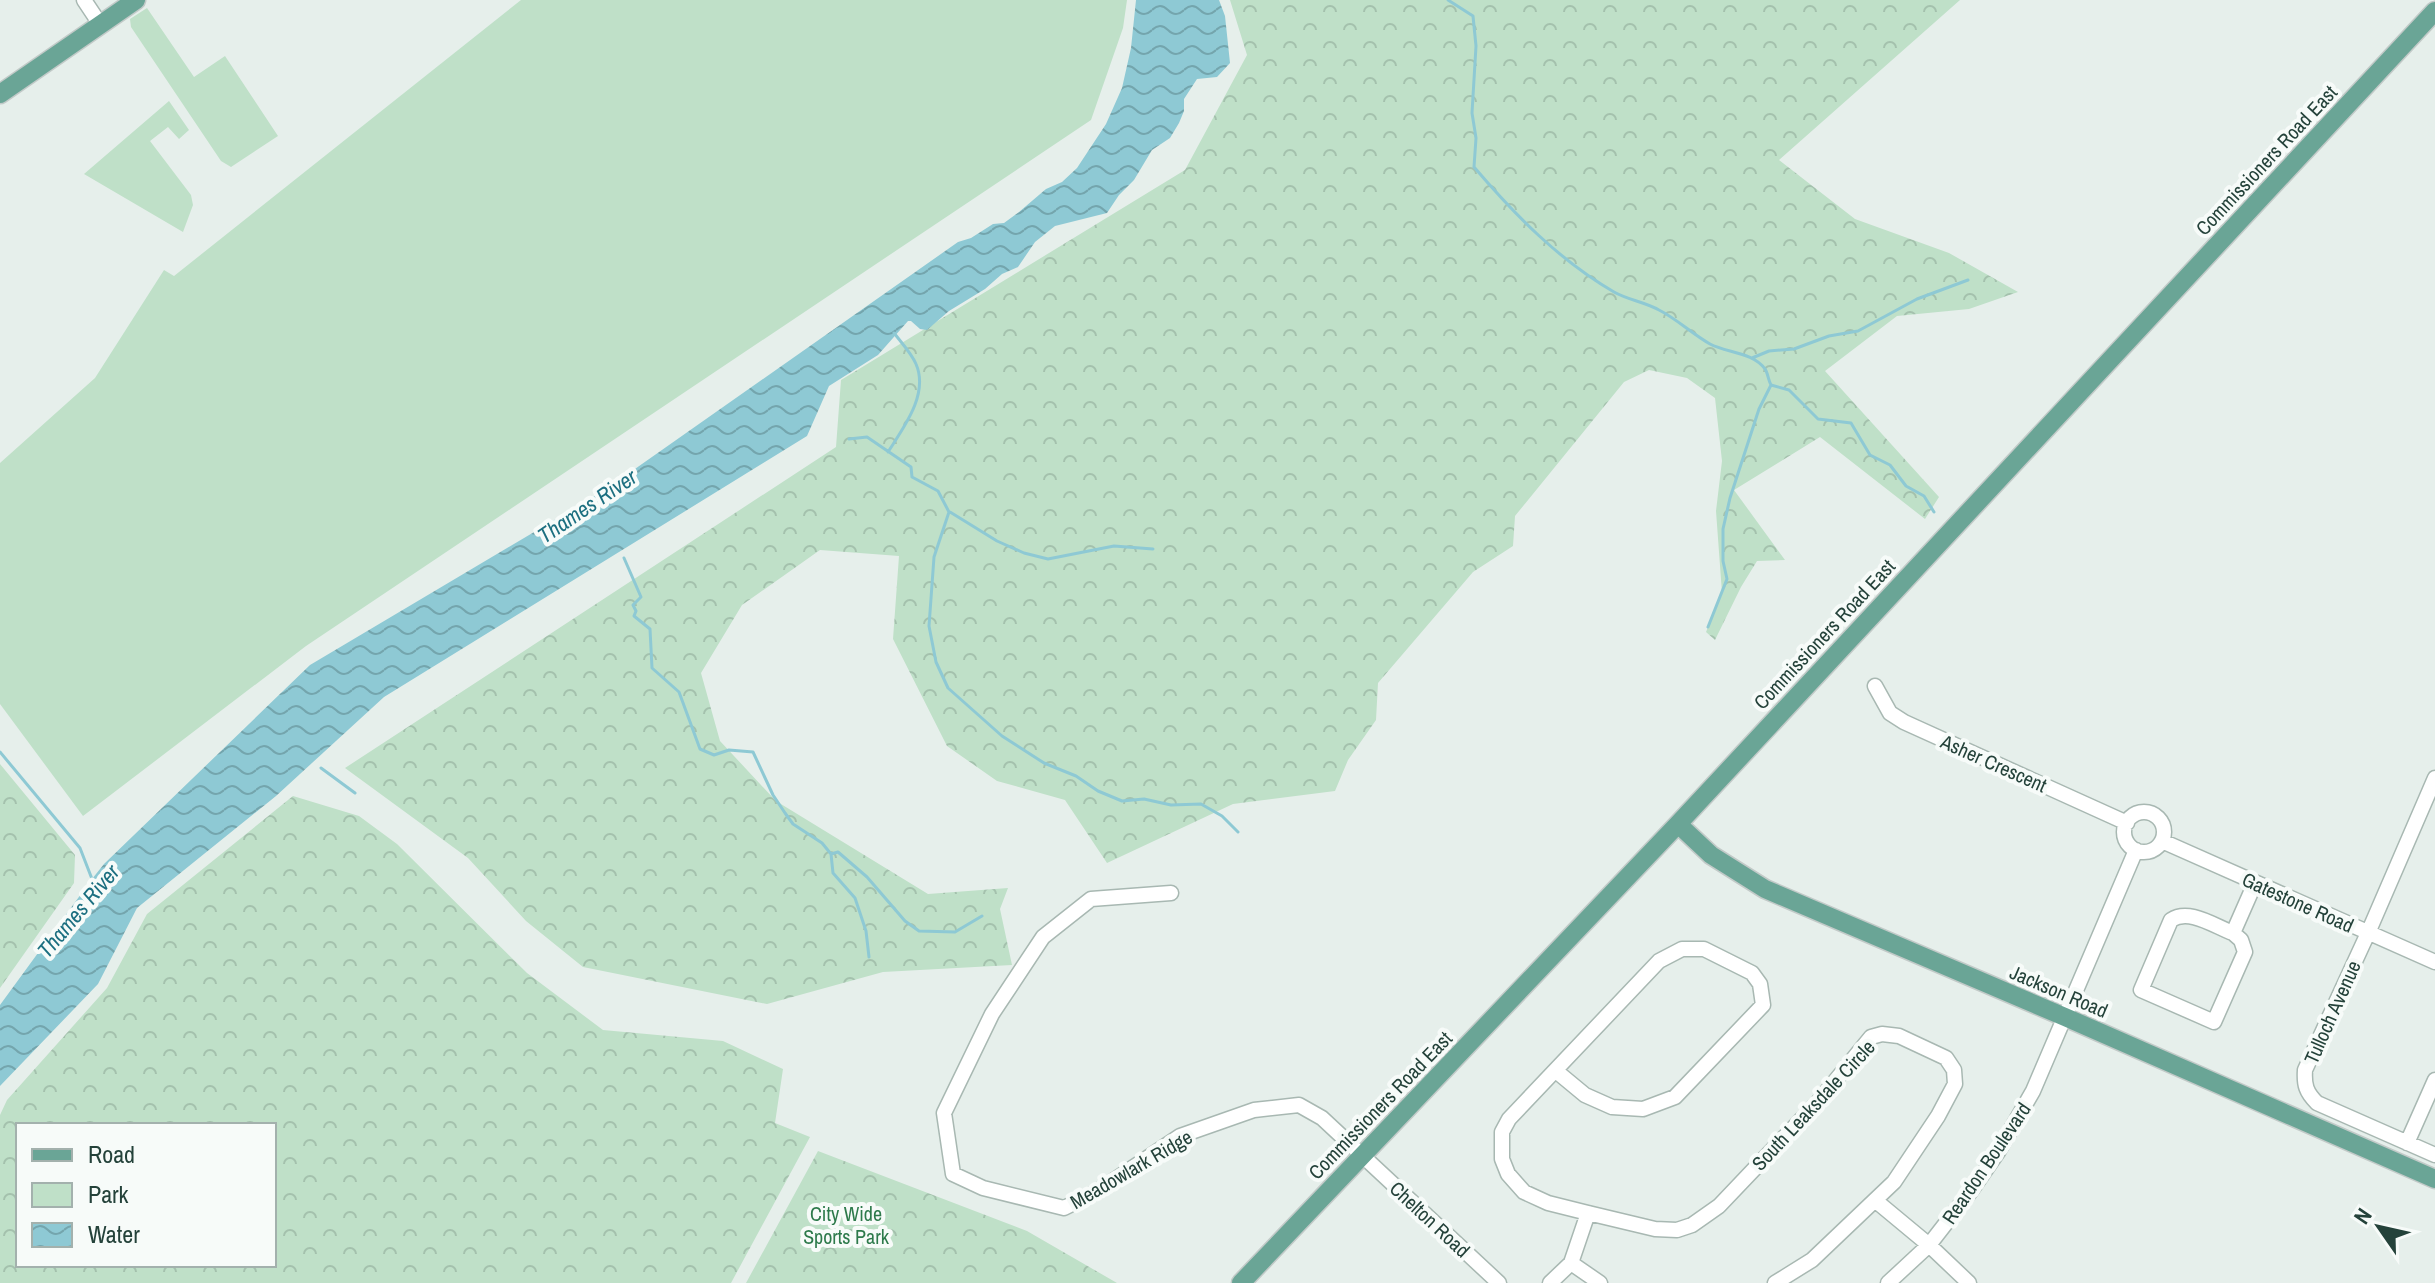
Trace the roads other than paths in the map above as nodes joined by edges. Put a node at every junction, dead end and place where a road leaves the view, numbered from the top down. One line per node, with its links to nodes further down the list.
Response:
1 (84, 0): 4 (street)
2 (136, 0): 4 (main road)
3 (2435, 11): 9 (main road, Commissioners Road East)
4 (100, 24): 5 (main road)
5 (0, 94)
6 (1875, 686): 8 (street, Asher Crescent)
7 (2435, 778): 15 (street)
8 (2127, 823): 10 (street); 11 (street)
9 (1678, 824): 17 (main road, Jackson Road); 22 (main road, Commissioners Road East)
10 (2162, 841): 11 (street); 12 (street, Gatestone Road)
11 (2136, 850): 17 (street, Reardon Boulevard)
12 (2255, 883): 14 (street); 15 (street, Gatestone Road)
13 (1171, 893): 22 (street, Meadowlark Ridge)
14 (2233, 933): 14 (street)
15 (2368, 933): 16 (street, Gatestone Road); 20 (street, Tulloch Avenue)
16 (2435, 962)
17 (2065, 1017): 23 (main road, Jackson Road); 26 (street, Reardon Boulevard)
18 (1556, 1071): 18 (street); 25 (street)
19 (2435, 1080): 20 (street)
20 (2407, 1143): 21 (street, Tulloch Avenue)
21 (2435, 1155)
22 (1362, 1156): 28 (main road, Commissioners Road East); 29 (street, Chelton Road)
23 (2435, 1179)
24 (1876, 1201): 25 (street, South Leaksdale Circle); 26 (street); 32 (street, South Leaksdale Circle)
25 (1588, 1213): 27 (street)
26 (1929, 1245): 33 (street, Reardon Boulevard); 34 (street)
27 (1571, 1263): 30 (street); 31 (street)
28 (1241, 1283)
29 (1499, 1283)
30 (1550, 1283)
31 (1600, 1283)
32 (1775, 1283)
33 (1888, 1283)
34 (1969, 1283)

